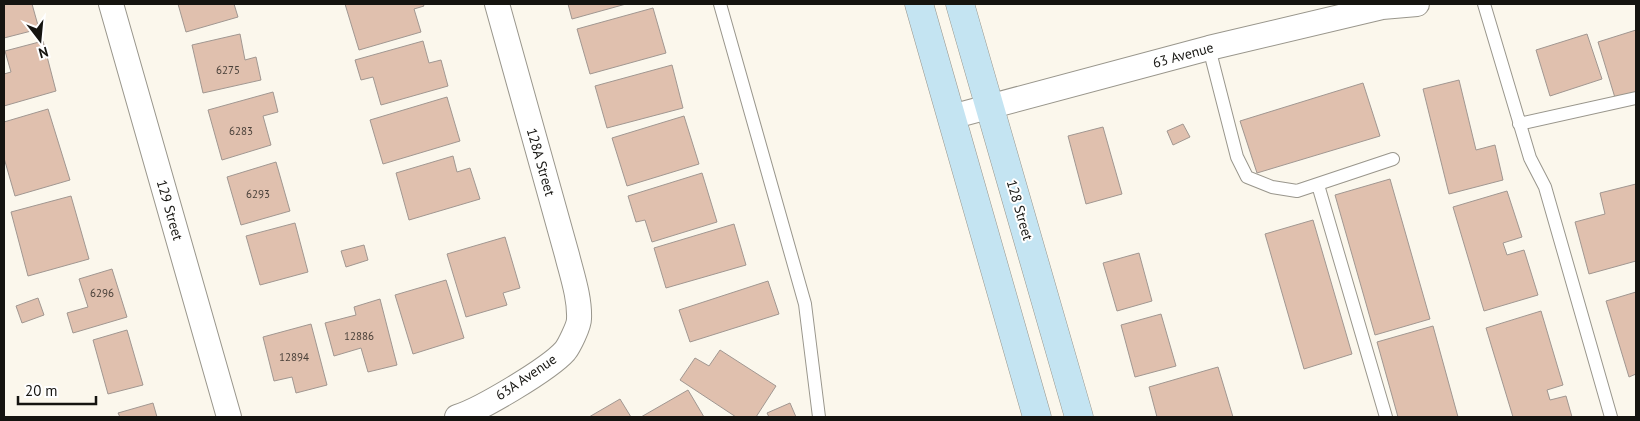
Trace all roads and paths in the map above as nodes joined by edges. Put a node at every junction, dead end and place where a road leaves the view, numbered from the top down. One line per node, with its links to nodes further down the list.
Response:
1 (111, 4): 16 (street, 129 Street)
2 (497, 4): 15 (street, 128A Street)
3 (720, 4): 18 (lane)
4 (918, 4): 11 (main road)
5 (960, 4): 10 (main road, 128 Street)
6 (1417, 4): 8 (street, 63 Avenue)
7 (1484, 4): 12 (lane)
8 (1209, 48): 10 (street, 63 Avenue); 14 (lane)
9 (1636, 98): 12 (lane)
10 (990, 106): 11 (street, 63 Avenue); 20 (main road, 128 Street)
11 (951, 117): 19 (main road)
12 (1519, 124): 22 (lane)
13 (1393, 159): 14 (lane)
14 (1318, 184): 21 (lane)
15 (579, 321): 17 (street, 63A Avenue)
16 (229, 417)
17 (457, 417)
18 (819, 417)
19 (1037, 417)
20 (1079, 417)
21 (1386, 417)
22 (1611, 417)

